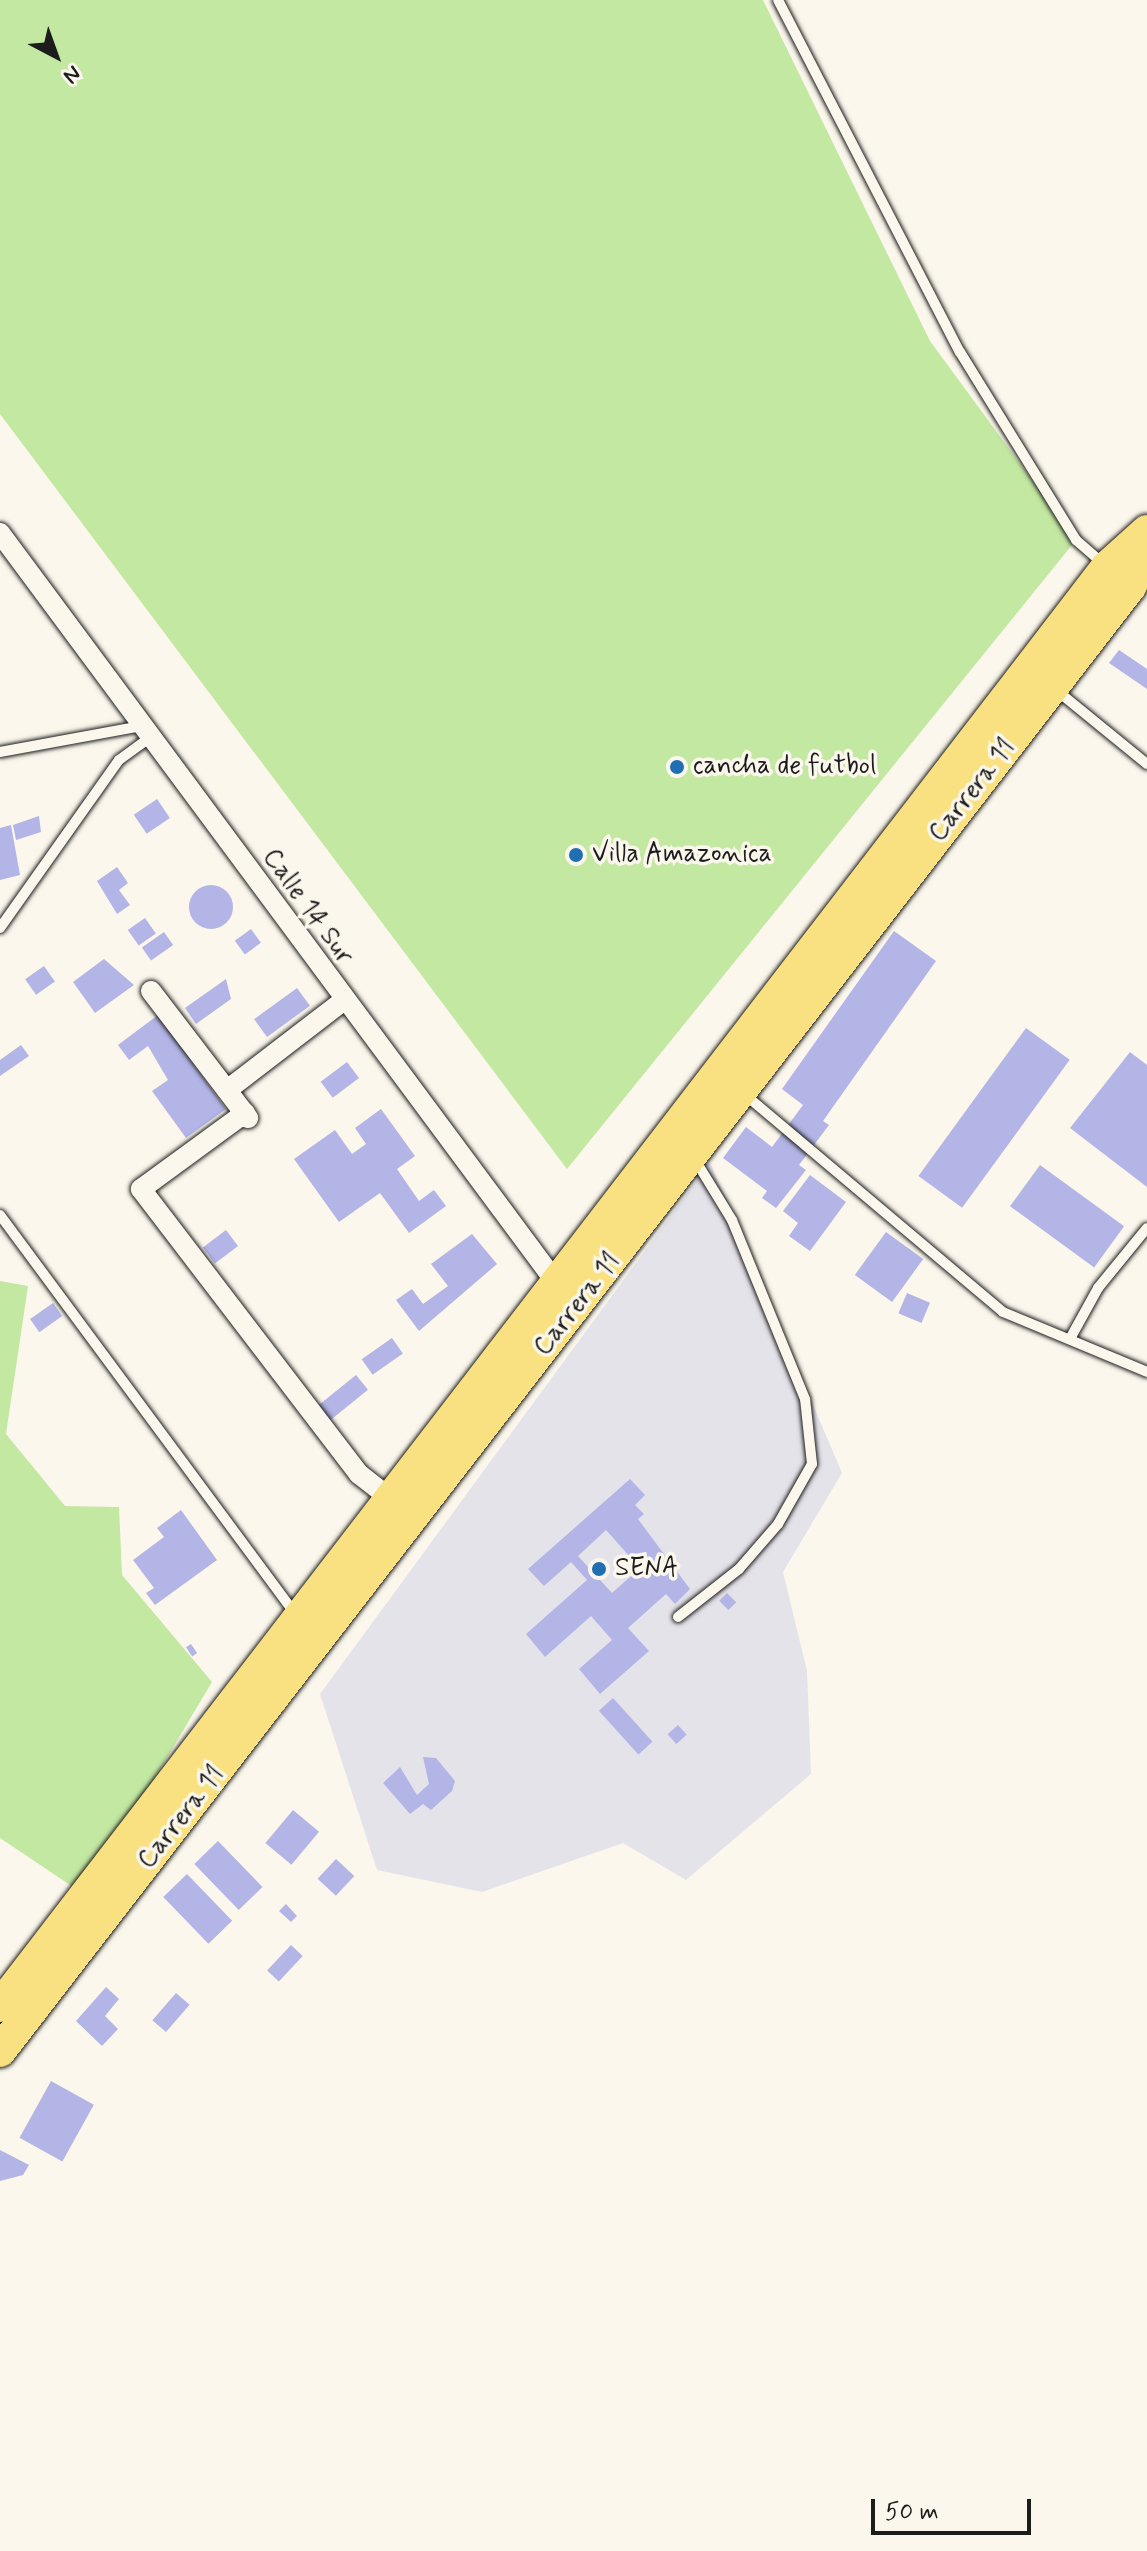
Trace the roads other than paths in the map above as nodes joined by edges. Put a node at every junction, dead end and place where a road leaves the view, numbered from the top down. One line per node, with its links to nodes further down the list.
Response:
1 (778, 0): 5 (lane)
2 (1147, 531): 5 (main road, Carrera 11)
3 (0, 533): 7 (street, Calle 14 Sur)
4 (1147, 553): 5 (main road, Carrera 11)
5 (1118, 577): 6 (main road, Carrera 11); 15 (main road, Carrera 11)
6 (1053, 687): 9 (lane); 14 (main road, Carrera 11)
7 (148, 731): 8 (lane); 10 (lane); 12 (street, Calle 14 Sur)
8 (0, 752)
9 (1147, 764)
10 (0, 928)
11 (151, 991): 13 (street)
12 (343, 1001): 13 (street); 19 (street, Calle 14 Sur)
13 (227, 1090): 23 (street)
14 (741, 1092): 16 (main road, Carrera 11); 21 (lane)
15 (665, 1137): 16 (lane); 19 (main road, Carrera 11)
16 (692, 1156): 20 (main road, Carrera 11); 25 (lane)
17 (0, 1215): 24 (lane)
18 (1147, 1228): 21 (lane)
19 (551, 1283): 20 (street, Calle 14 Sur); 23 (main road, Carrera 11)
20 (579, 1303): 27 (main road, Carrera 11)
21 (1071, 1337): 22 (lane)
22 (1147, 1372)
23 (388, 1497): 24 (main road, Carrera 11)
24 (297, 1617): 26 (main road, Carrera 11)
25 (678, 1617)
26 (0, 2006)
27 (0, 2051)

